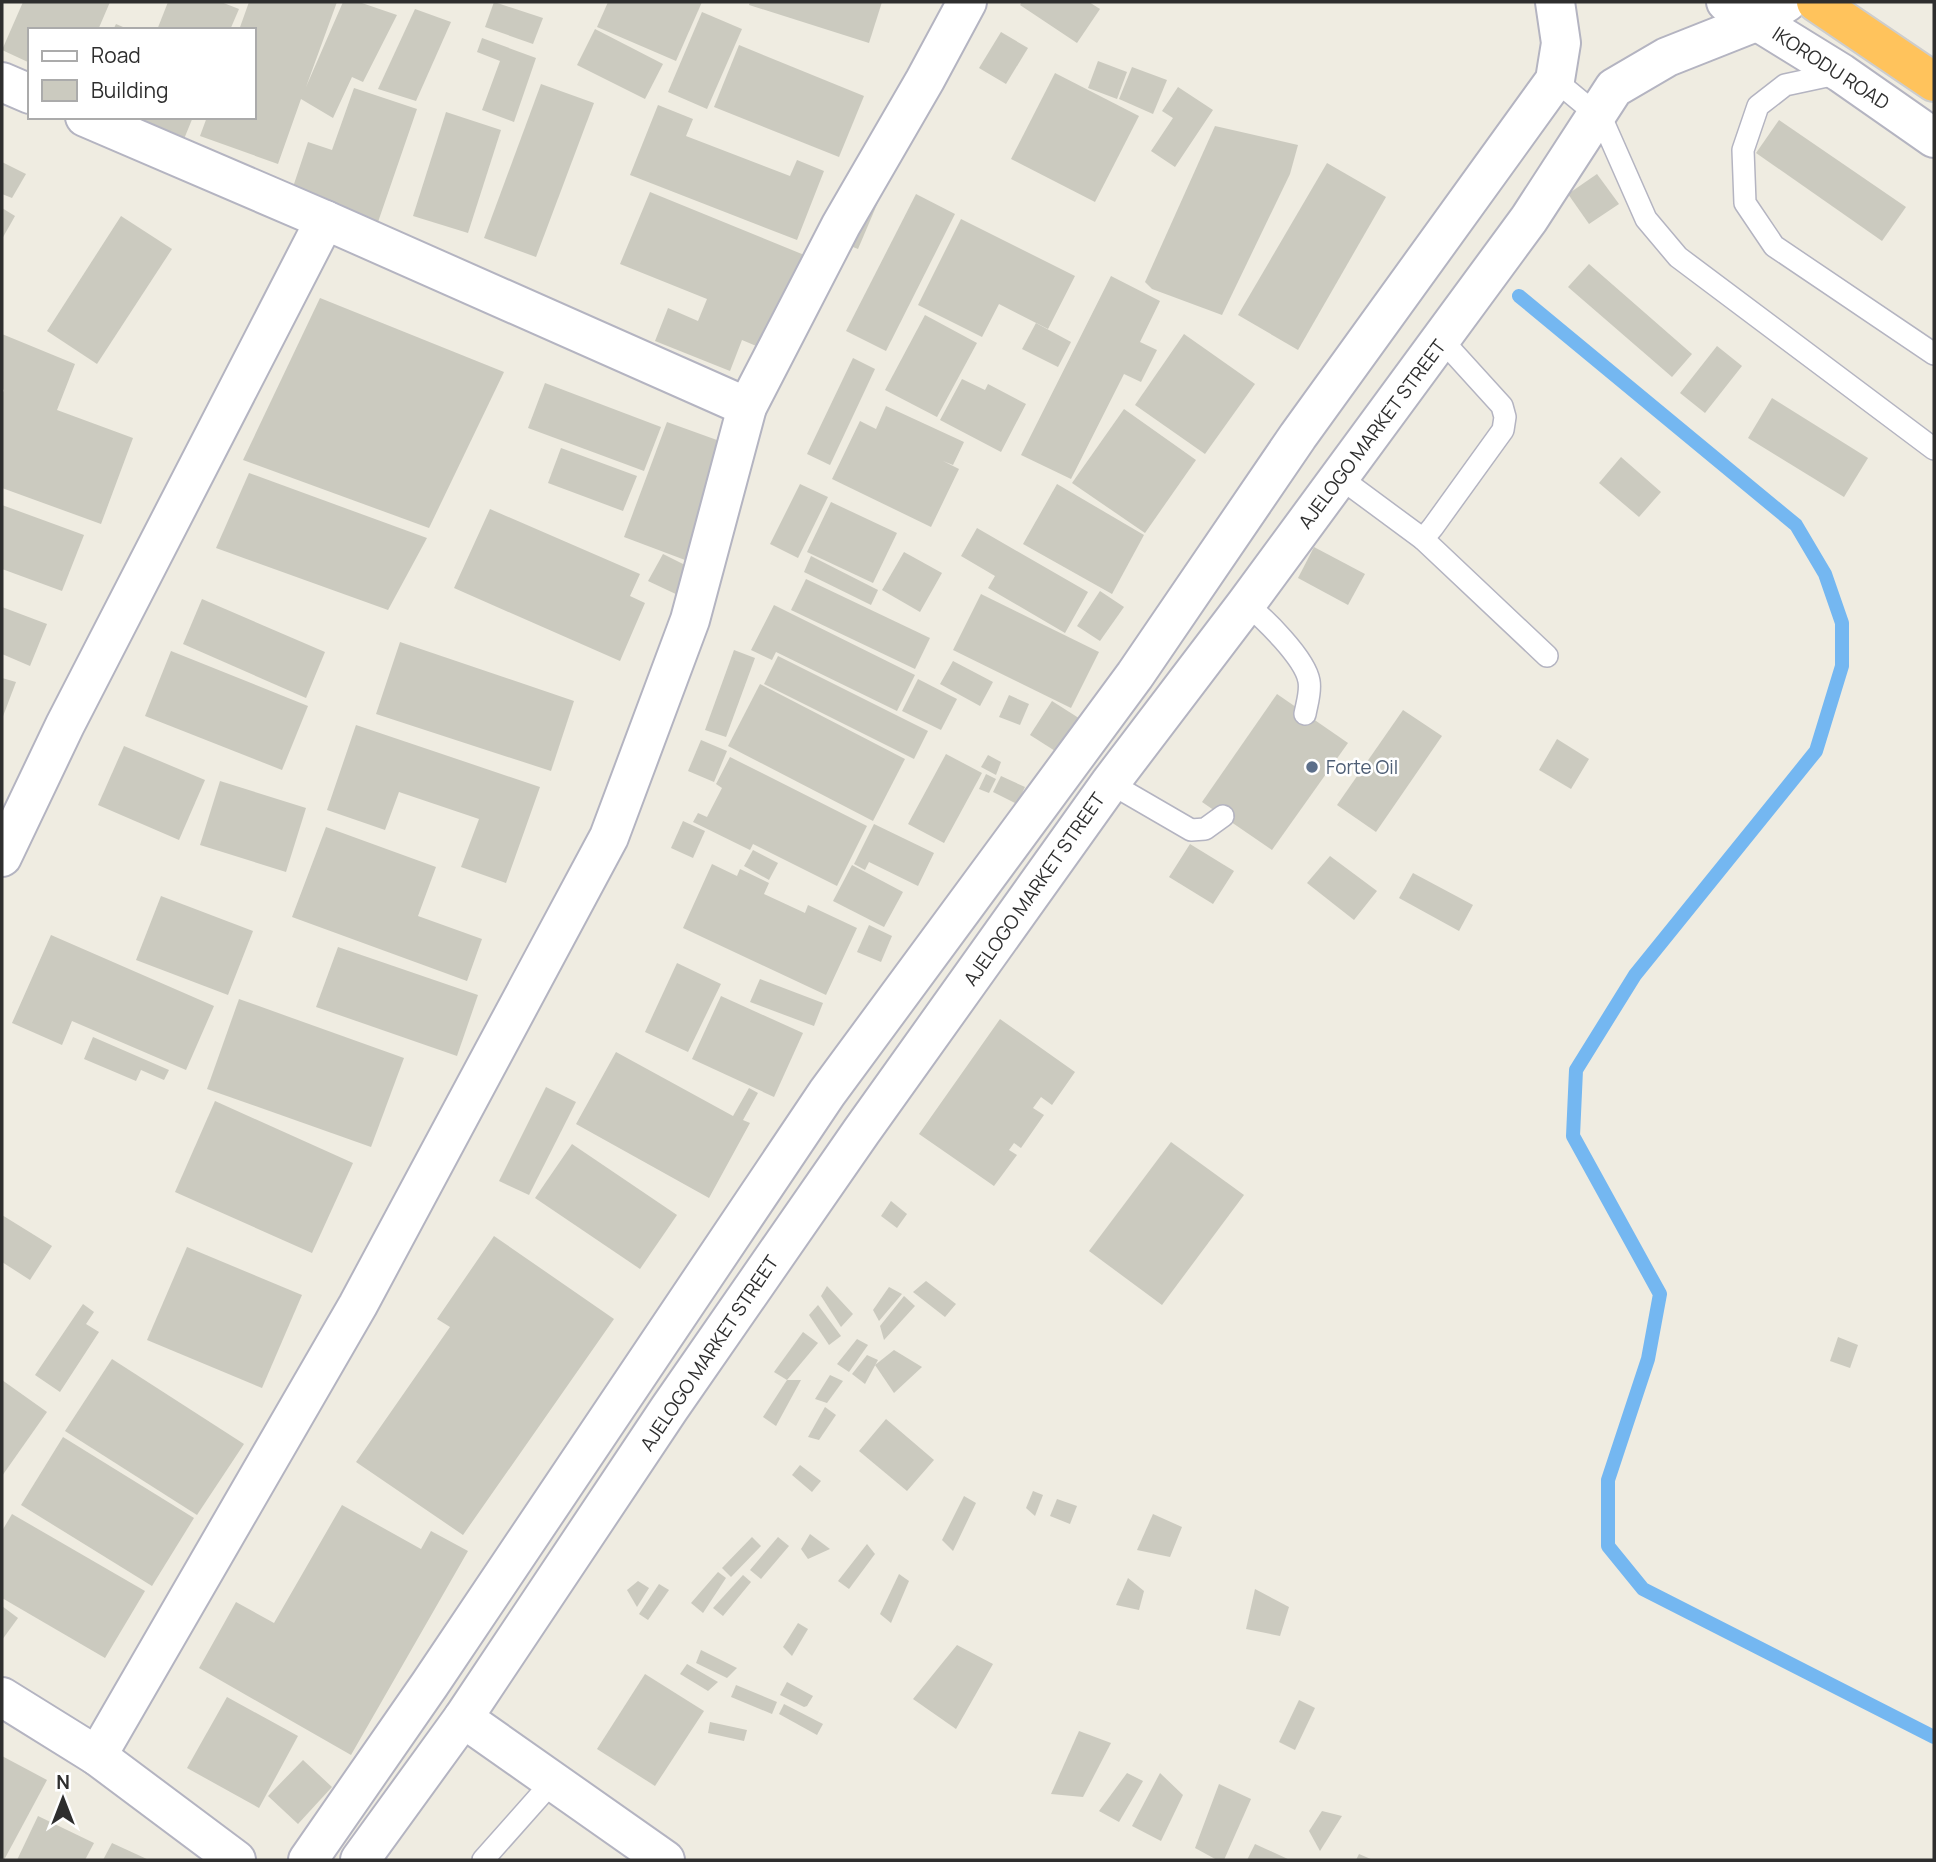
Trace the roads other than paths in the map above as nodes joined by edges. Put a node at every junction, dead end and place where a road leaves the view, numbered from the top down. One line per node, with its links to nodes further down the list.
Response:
1 (967, 2): 16 (street)
2 (1555, 2): 6 (street)
3 (1816, 2): 8 (highway)
4 (1757, 8): 5 (street, IKORODU ROAD); 10 (street, AJELOGO MARKET STREET)
5 (1841, 73): 12 (street, IKORODU ROAD); 15 (lane)
6 (1555, 80): 10 (lane); 31 (street)
7 (2, 82): 9 (street)
8 (1934, 82)
9 (28, 93)
10 (1596, 114): 14 (street, AJELOGO MARKET STREET); 17 (lane)
11 (90, 119): 13 (street)
12 (1934, 138)
13 (325, 220): 16 (street); 25 (street)
14 (1442, 340): 18 (street, AJELOGO MARKET STREET); 19 (lane)
15 (1934, 354)
16 (747, 407): 28 (street)
17 (1934, 449)
18 (1339, 477): 19 (lane); 20 (street, AJELOGO MARKET STREET)
19 (1423, 539): 21 (lane)
20 (1246, 604): 22 (lane); 23 (street, AJELOGO MARKET STREET)
21 (1546, 656)
22 (1305, 714)
23 (1110, 783): 24 (lane); 27 (street, AJELOGO MARKET STREET)
24 (1223, 816)
25 (2, 857)
26 (2, 1697): 28 (street)
27 (464, 1718): 29 (street); 32 (street, AJELOGO MARKET STREET)
28 (97, 1756): 30 (street)
29 (553, 1782): 33 (lane); 34 (street)
30 (236, 1860)
31 (308, 1860)
32 (360, 1860)
33 (484, 1860)
34 (666, 1860)

